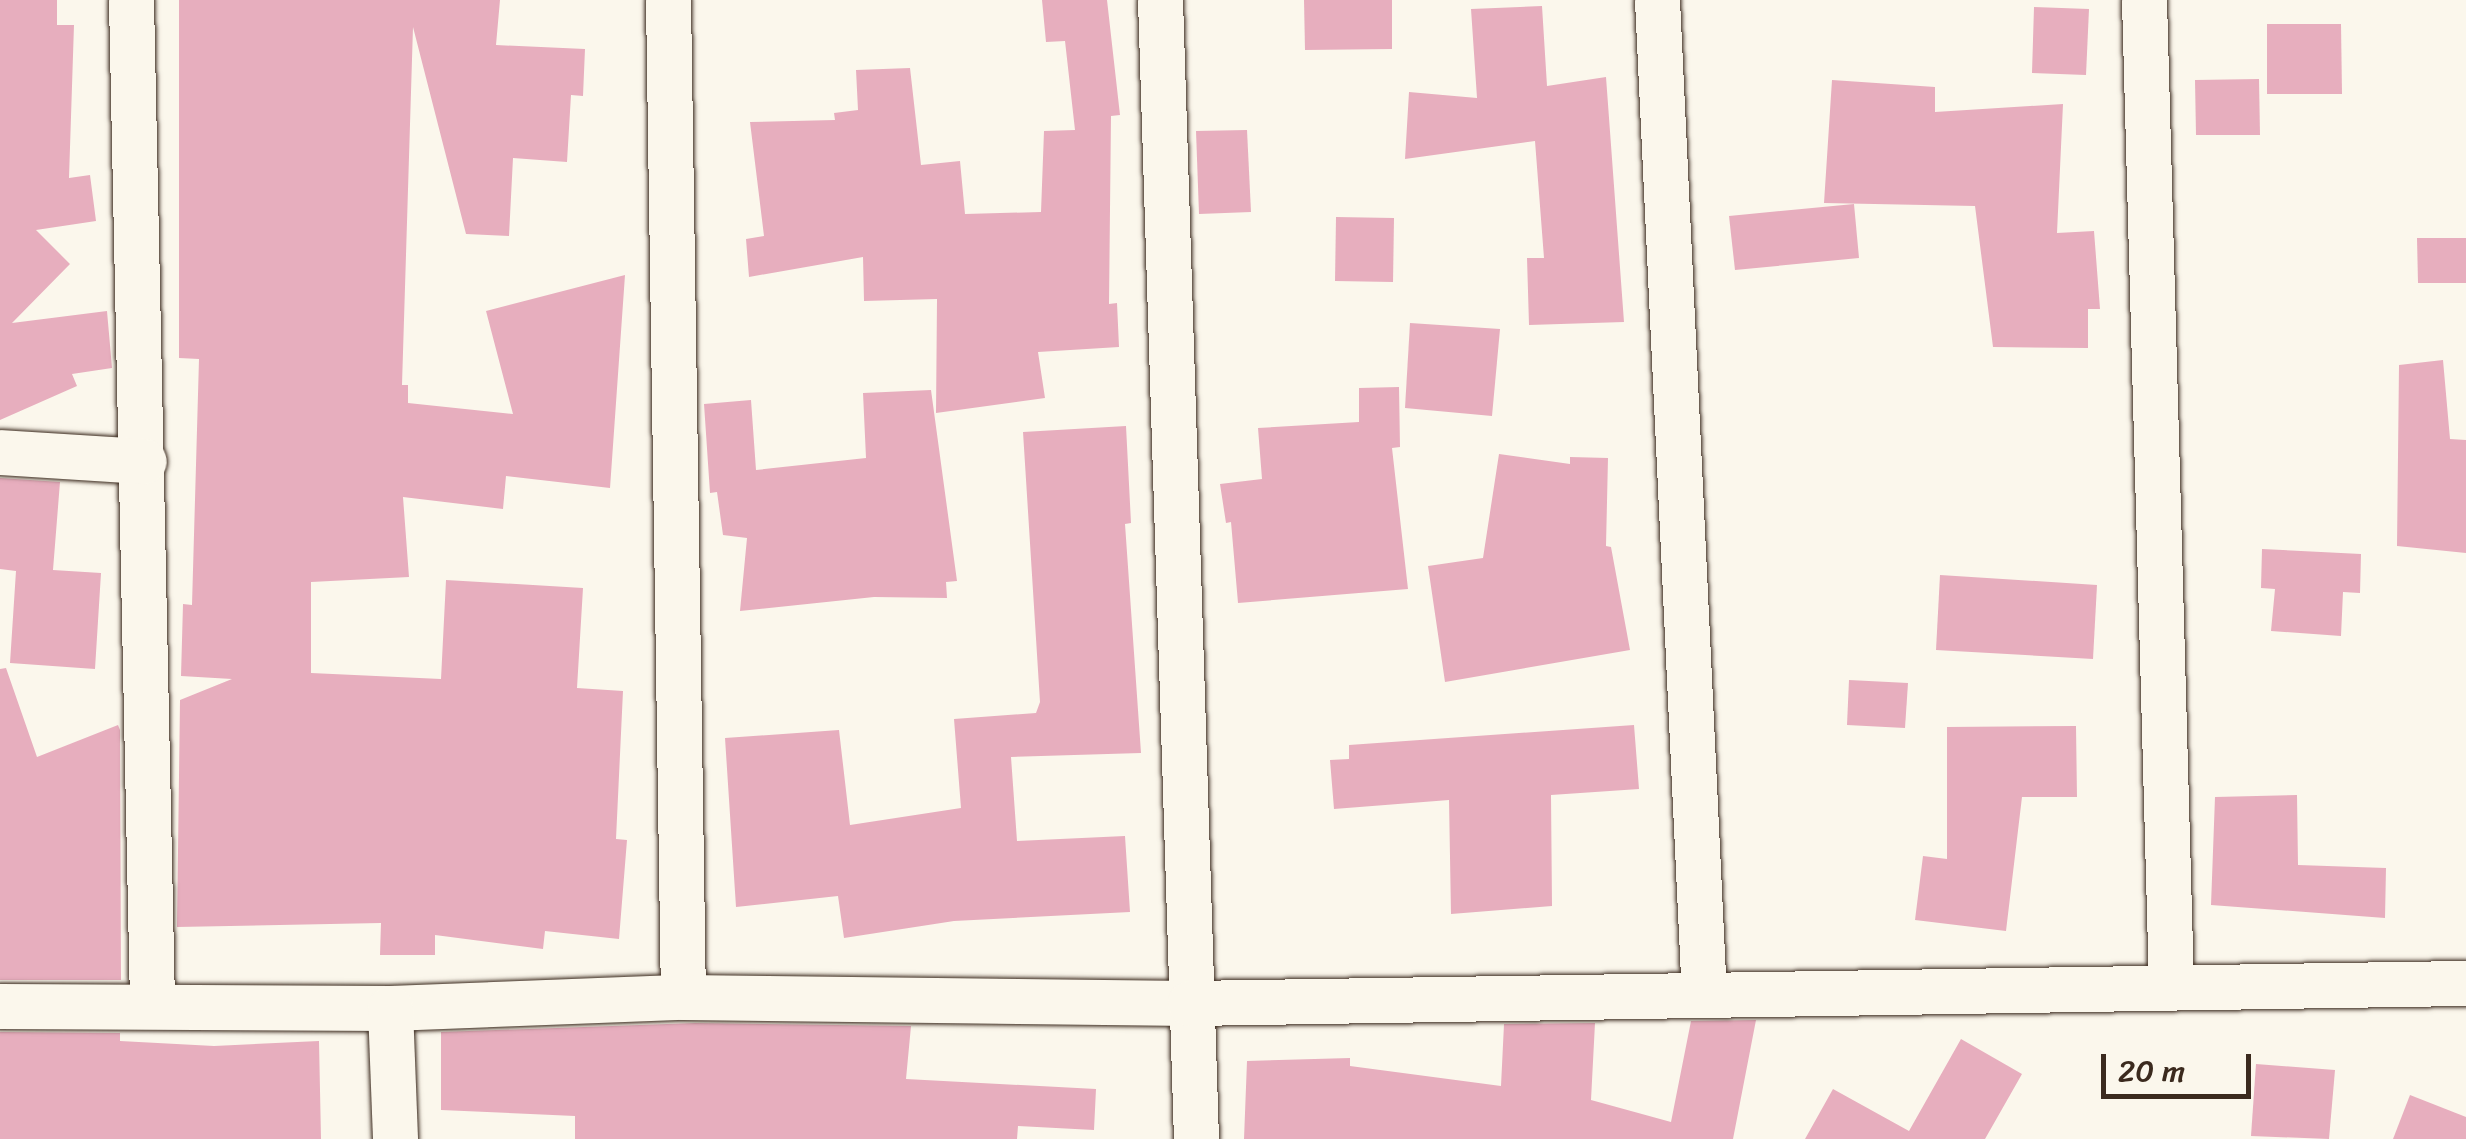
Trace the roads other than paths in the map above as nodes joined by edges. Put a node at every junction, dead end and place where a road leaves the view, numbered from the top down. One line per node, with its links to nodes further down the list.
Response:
1 (132, 0): 7 (street)
2 (668, 0): 11 (street)
3 (1160, 0): 12 (street)
4 (1657, 0): 10 (street)
5 (2144, 0): 9 (street)
6 (0, 452): 7 (street)
7 (144, 460): 14 (street)
8 (2466, 983): 9 (street)
9 (2172, 987): 10 (street)
10 (1704, 995): 12 (street)
11 (683, 998): 12 (street); 15 (street)
12 (1190, 1003): 17 (street)
13 (0, 1006): 14 (street)
14 (152, 1006): 15 (street)
15 (390, 1008): 16 (street)
16 (395, 1139)
17 (1196, 1139)

